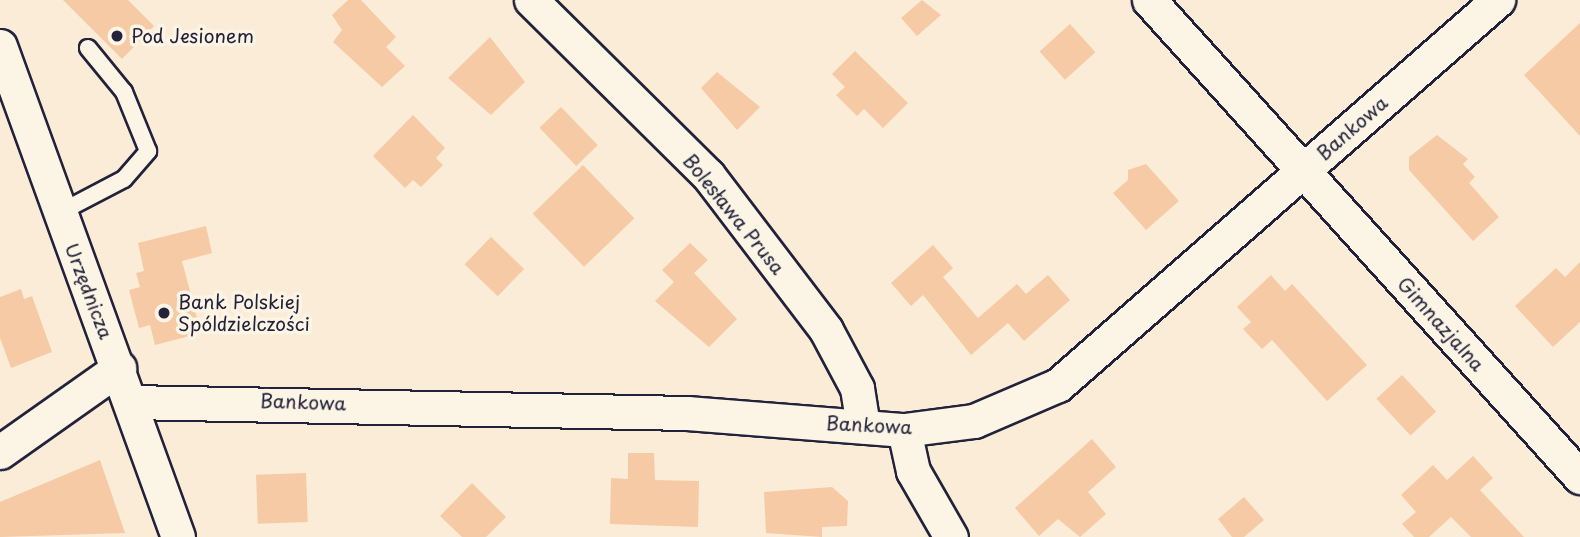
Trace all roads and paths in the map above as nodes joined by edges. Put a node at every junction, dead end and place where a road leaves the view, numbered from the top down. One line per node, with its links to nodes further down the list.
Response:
1 (531, 0): 10 (street, Bolesława Prusa)
2 (1149, 0): 6 (street, Gimnazjalna)
3 (1498, 0): 6 (street, Bankowa)
4 (0, 46): 7 (street, Urzędnicza)
5 (88, 48): 7 (lane)
6 (1305, 170): 11 (street, Bankowa); 13 (street, Gimnazjalna)
7 (59, 213): 8 (street, Urzędnicza)
8 (119, 368): 9 (street, Urzędnicza); 12 (street)
9 (130, 402): 10 (street, Bankowa); 14 (street, Urzędnicza)
10 (863, 427): 11 (street, Bankowa)
11 (904, 430): 15 (street)
12 (0, 452)
13 (1580, 477)
14 (178, 537)
15 (951, 537)

